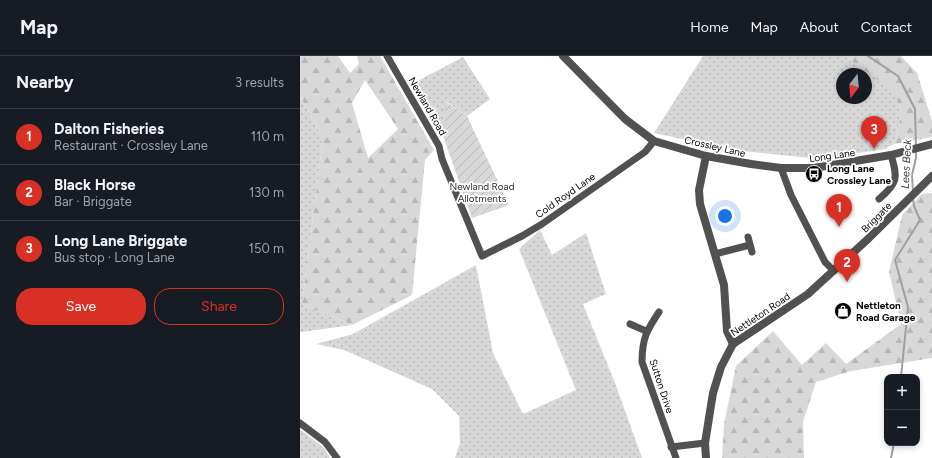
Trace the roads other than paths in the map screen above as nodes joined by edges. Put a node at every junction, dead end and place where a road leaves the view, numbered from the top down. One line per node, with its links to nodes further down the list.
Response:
1 (387, 56): 12 (street, Newland Road)
2 (564, 56): 3 (street, Crossley Lane)
3 (654, 142): 6 (street, Crossley Lane); 12 (street, Cold Royd Lane)
4 (930, 145): 5 (street, Long Lane)
5 (891, 155): 7 (street, Long Lane); 9 (street)
6 (706, 156): 7 (street, Crossley Lane); 11 (street)
7 (781, 168): 13 (street)
8 (932, 176): 13 (street, Briggate)
9 (879, 199)
10 (748, 237): 11 (street)
11 (715, 254): 17 (street)
12 (482, 256)
13 (834, 271): 17 (street, Nettleton Road)
14 (660, 312): 16 (street, Sutton Drive)
15 (630, 324): 16 (street)
16 (646, 331): 20 (street, Sutton Drive)
17 (733, 344): 19 (street, Nettleton Road)
18 (300, 422): 21 (street)
19 (705, 443): 20 (street); 23 (street, Nettleton Road)
20 (672, 447): 22 (street, Sutton Drive)
21 (337, 458)
22 (676, 458)
23 (706, 458)

